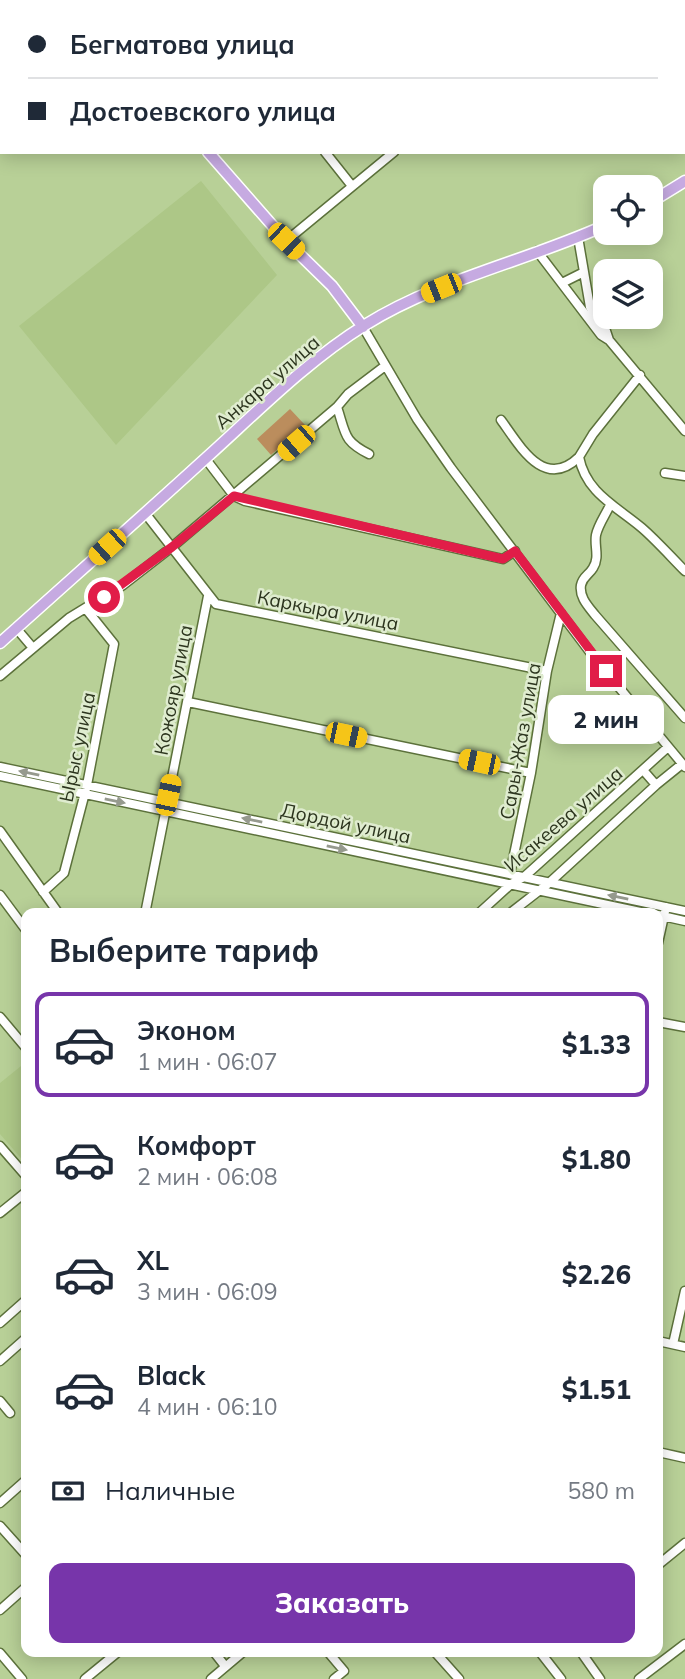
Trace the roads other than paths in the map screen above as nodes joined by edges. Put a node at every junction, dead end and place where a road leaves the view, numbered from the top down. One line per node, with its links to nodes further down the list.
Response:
1 (210, 154): 9 (main road)
2 (327, 154): 5 (street)
3 (392, 154): 5 (street)
4 (685, 181): 6 (main road)
5 (352, 186): 9 (street)
6 (663, 195)
7 (593, 231): 8 (main road, Анкара улица)
8 (578, 237): 10 (main road, Анкара улица); 11 (street)
9 (286, 241): 13 (main road)
10 (537, 251): 12 (street); 13 (main road, Анкара улица)
11 (584, 272): 12 (street); 14 (street)
12 (562, 283): 14 (street)
13 (363, 327): 15 (street); 22 (main road, Анкара улица)
14 (609, 340): 16 (street)
15 (385, 366): 17 (street); 29 (street)
16 (640, 375): 19 (street); 21 (street)
17 (337, 407): 20 (street); 25 (street)
18 (501, 419): 21 (street)
19 (685, 431)
20 (369, 454)
21 (579, 457): 26 (street)
22 (205, 458): 25 (street); 27 (main road, Анкара улица)
23 (665, 473): 24 (street)
24 (685, 476)
25 (234, 496): 28 (street); 29 (street)
26 (610, 505): 30 (street); 40 (street)
27 (145, 513): 28 (street); 34 (main road, Анкара улица)
28 (172, 547): 31 (street); 32 (street)
29 (515, 551): 33 (street)
30 (685, 571)
31 (208, 596): 37 (street, Каркыра улица); 39 (street, Кожояр улица)
32 (86, 609): 36 (street); 48 (street, Ырыс улица)
33 (561, 613): 37 (street, Сары-Жаз улица); 41 (street)
34 (16, 628): 35 (main road, Анкара улица); 36 (street)
35 (0, 643)
36 (33, 648): 38 (street)
37 (547, 671): 45 (street, Сары-Жаз улица)
38 (1, 674)
39 (188, 702): 45 (street); 49 (street, Кожояр улица)
40 (685, 718)
41 (668, 747): 42 (street); 44 (street, Исакеева улица)
42 (684, 766): 47 (street, Исакеева улица)
43 (0, 767): 48 (street, Дордой улица, one-way to 43)
44 (643, 770): 47 (street); 53 (street, Исакеева улица)
45 (531, 773): 52 (street, Сары-Жаз улица)
46 (0, 776): 48 (street, Дордой улица)
47 (656, 785): 54 (street, Исакеева улица)
48 (86, 790): 49 (street, Дордой улица); 50 (street, Дордой улица, one-way to 50); 57 (street, Ырыс улица)
49 (167, 802): 50 (street, Кожояр улица); 52 (street, Дордой улица, one-way to 49)
50 (165, 811): 55 (street, Дордой улица, one-way to 55); 61 (street, Кожояр улица)
51 (0, 831): 57 (street)
52 (510, 874): 53 (street, Дордой улица)
53 (524, 877): 54 (street, Дордой улица); 55 (street, Исакеева улица)
54 (549, 883): 56 (street, Исакеева улица); 59 (street, Дордой улица, one-way to 54)
55 (511, 884): 56 (street, Дордой улица); 62 (street, Исакеева улица)
56 (540, 890): 63 (street, Исакеева улица); 64 (street, Дордой улица)
57 (43, 892): 60 (street)
58 (0, 895): 69 (street)
59 (666, 907): 65 (street, Дордой улица); 66 (street)
60 (55, 908)
61 (146, 908)
62 (485, 908)
63 (517, 908)
64 (622, 908)
65 (685, 911)
66 (663, 912)
67 (663, 916): 68 (street)
68 (685, 921)
69 (21, 923)
70 (0, 1017): 73 (street)
71 (663, 1023): 72 (street)
72 (685, 1027)
73 (21, 1042)
74 (0, 1146): 75 (street)
75 (21, 1170)
76 (21, 1196): 77 (street)
77 (0, 1213)
78 (685, 1291): 83 (street)
79 (21, 1307): 80 (street)
80 (0, 1323)
81 (21, 1342): 85 (street)
82 (663, 1342): 83 (street)
83 (673, 1344): 84 (street)
84 (685, 1347)
85 (0, 1361)
86 (0, 1401): 87 (street)
87 (10, 1413)
88 (663, 1453): 89 (street)
89 (685, 1458)
90 (21, 1484): 91 (street)
91 (0, 1503)
92 (0, 1526): 94 (street)
93 (685, 1543): 95 (street)
94 (21, 1549)
95 (663, 1559)
96 (21, 1592): 97 (street)
97 (0, 1611)
98 (685, 1644): 115 (street)
99 (0, 1653): 108 (street)
100 (112, 1657): 109 (street)
101 (218, 1657): 107 (street)
102 (237, 1657): 107 (street)
103 (332, 1657): 111 (street)
104 (439, 1657): 112 (street)
105 (544, 1657): 113 (street)
106 (585, 1657): 114 (street)
107 (225, 1666): 110 (street)
108 (22, 1679)
109 (85, 1679)
110 (211, 1679)
111 (334, 1679)
112 (459, 1679)
113 (561, 1679)
114 (600, 1679)
115 (639, 1679)

